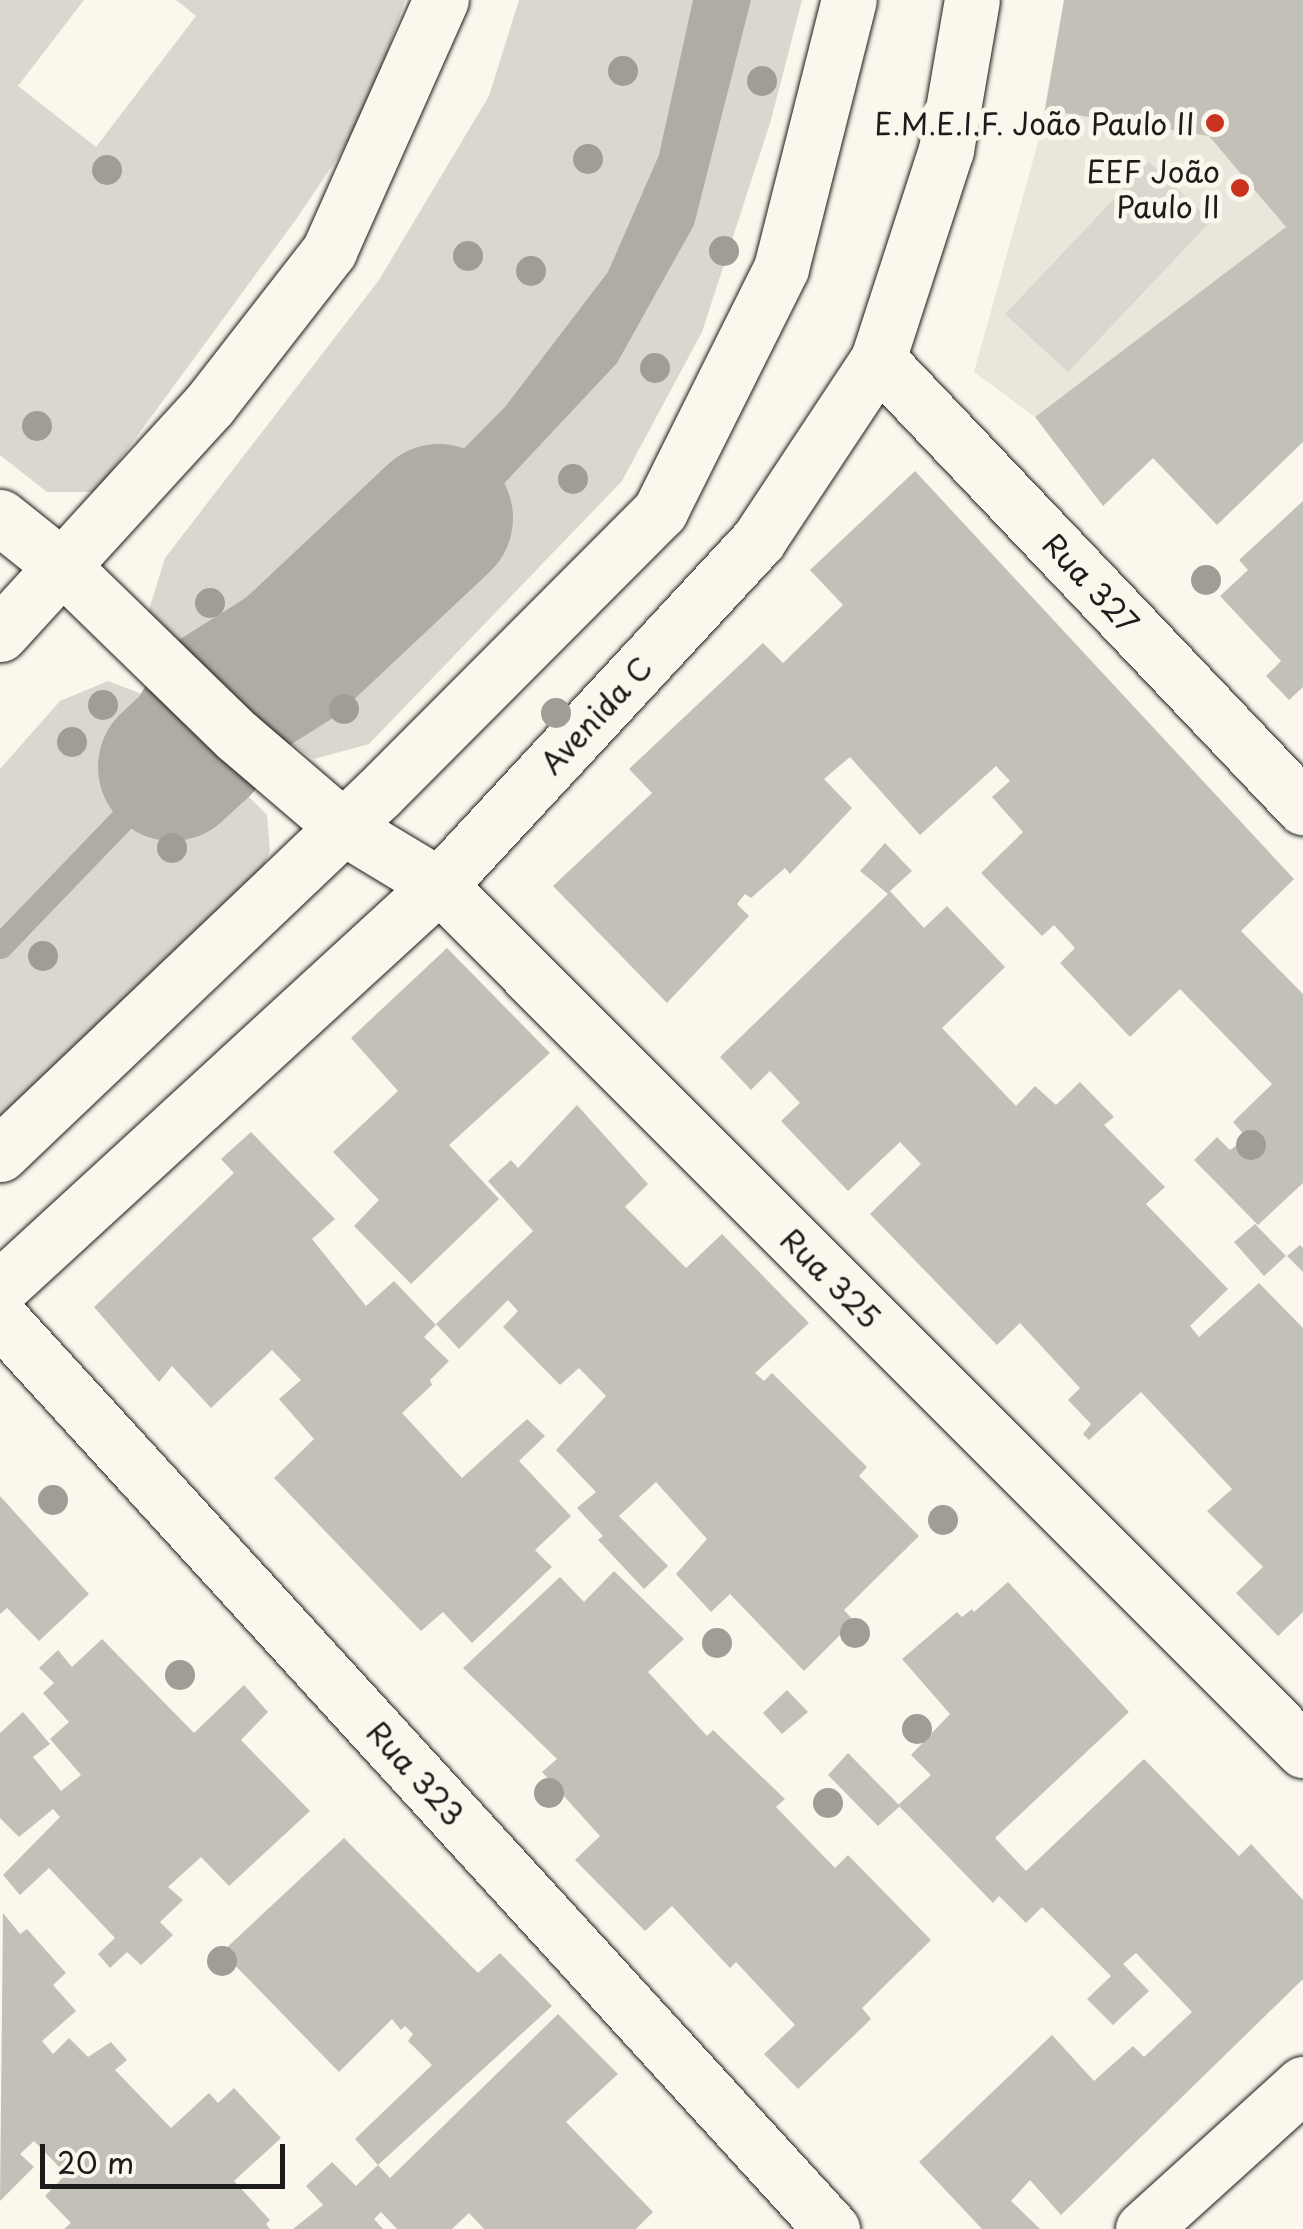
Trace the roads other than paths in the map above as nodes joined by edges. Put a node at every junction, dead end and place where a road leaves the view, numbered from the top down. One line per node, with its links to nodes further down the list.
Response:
1 (441, 0): 6 (street)
2 (849, 0): 9 (street)
3 (972, 0): 4 (street, Avenida C)
4 (878, 358): 8 (street, Rua 327); 10 (street, Avenida C)
5 (0, 517): 6 (street, Rua 325)
6 (64, 568): 7 (street); 9 (street, Rua 325)
7 (0, 634)
8 (1303, 807)
9 (343, 827): 10 (street, Rua 325); 11 (street)
10 (439, 885): 12 (street, Avenida C); 14 (street, Rua 325)
11 (0, 1154)
12 (0, 1288)
13 (0, 1318): 16 (street, Rua 323)
14 (1303, 1750)
15 (1303, 2084): 17 (street)
16 (832, 2229)
17 (1144, 2229)

